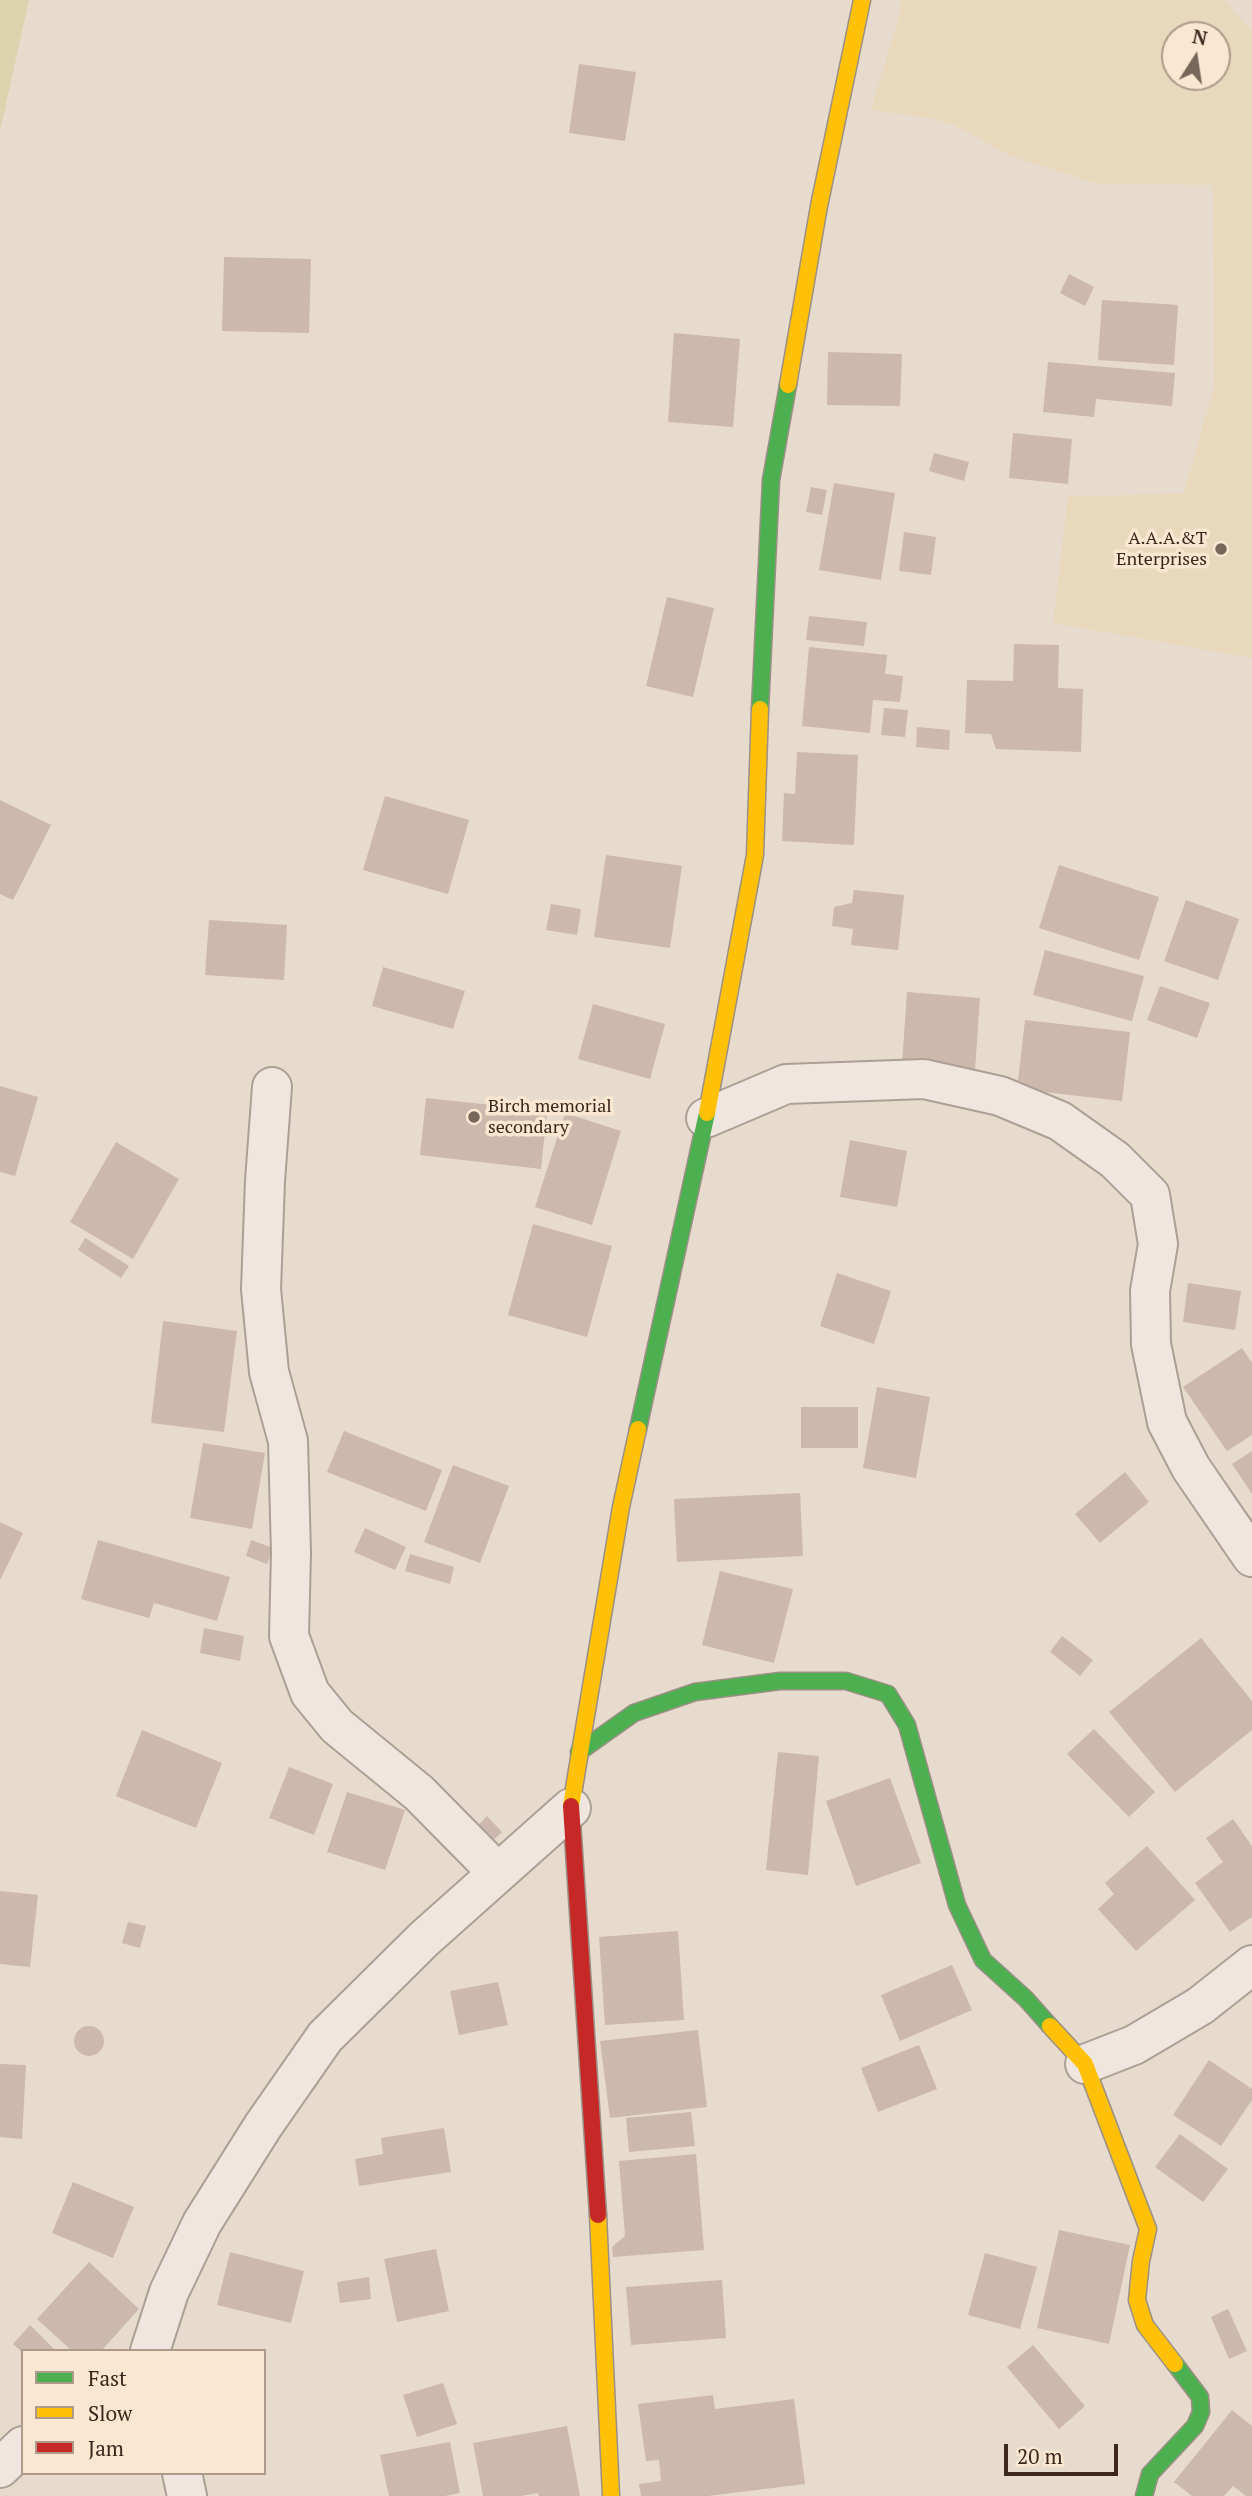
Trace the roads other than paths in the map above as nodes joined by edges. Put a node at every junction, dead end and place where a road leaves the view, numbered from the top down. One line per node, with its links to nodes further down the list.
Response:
1 (862, 0): 3 (street)
2 (272, 1087): 7 (street)
3 (706, 1118): 4 (street); 5 (street)
4 (1252, 1558)
5 (579, 1752): 6 (street); 9 (street)
6 (571, 1808): 7 (street); 15 (street)
7 (498, 1873): 10 (street)
8 (1252, 1965): 9 (street)
9 (1085, 2064): 16 (street)
10 (151, 2349)
11 (21, 2448): 12 (street)
12 (0, 2469)
13 (182, 2475): 14 (street)
14 (187, 2496)
15 (611, 2496)
16 (1144, 2496)

